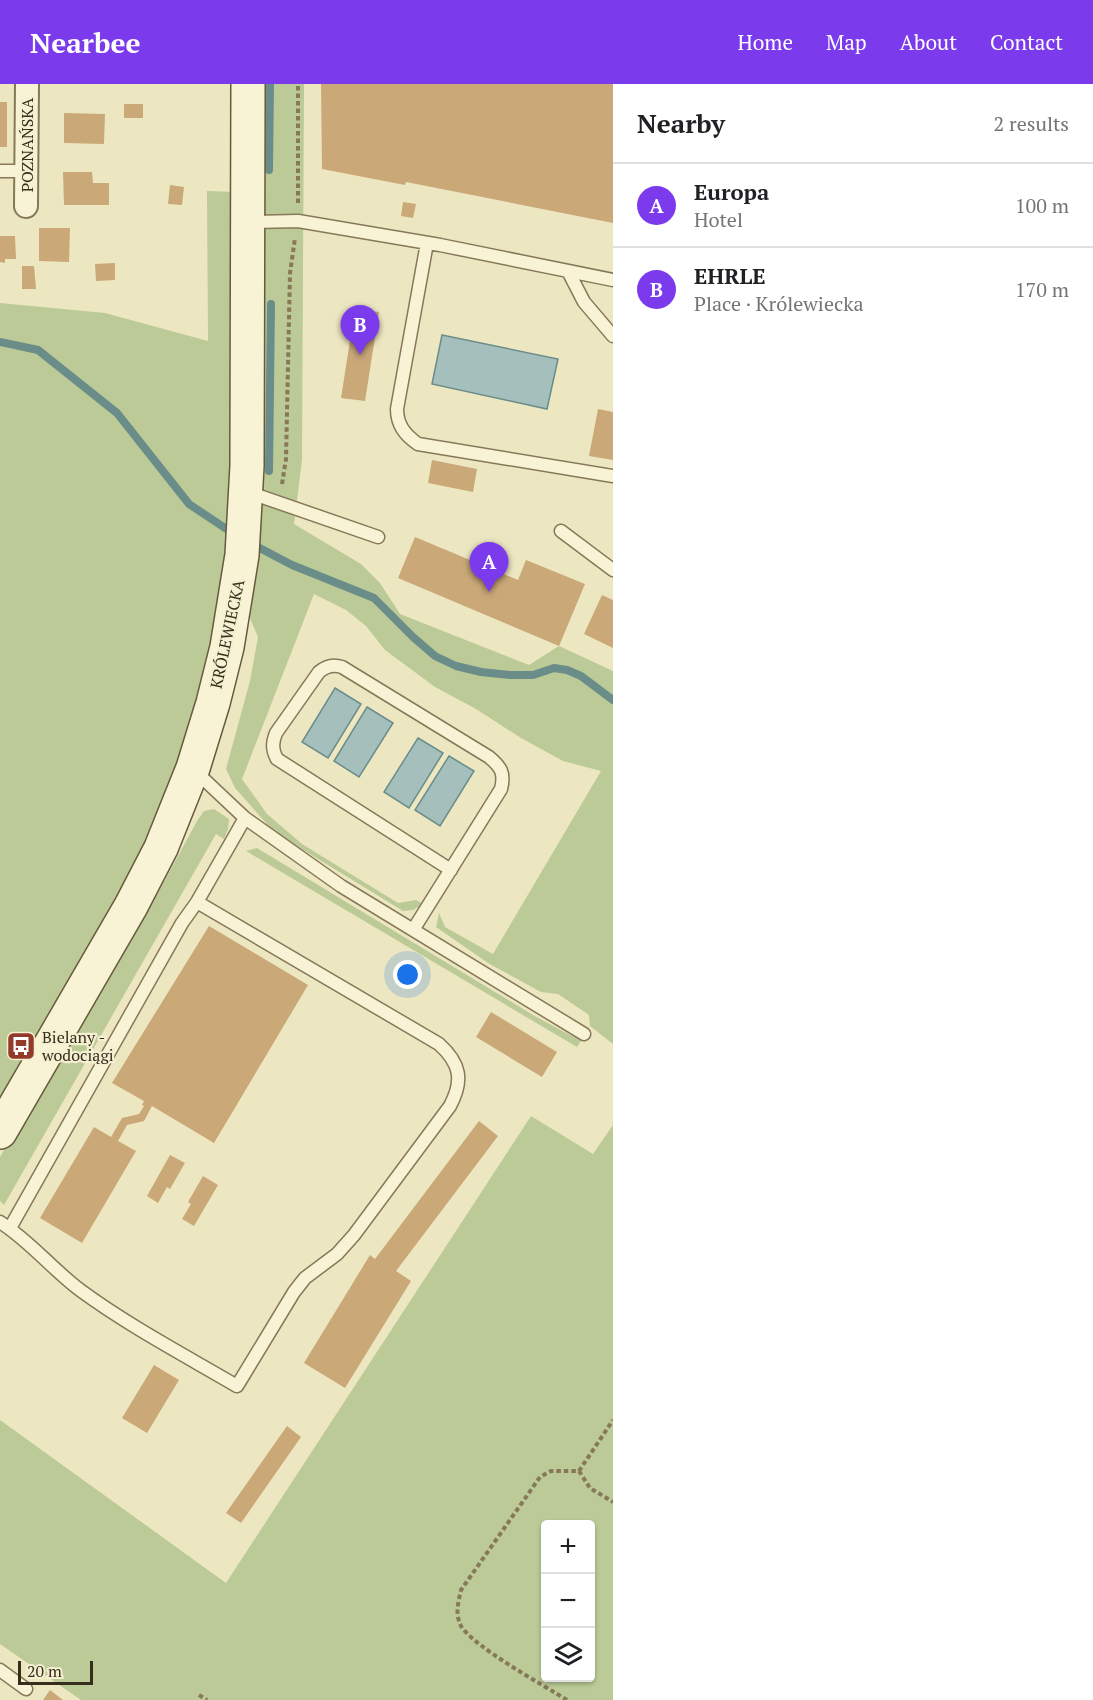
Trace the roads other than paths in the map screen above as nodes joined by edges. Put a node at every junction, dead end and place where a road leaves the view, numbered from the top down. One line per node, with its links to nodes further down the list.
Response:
1 (27, 84): 4 (street, POZNAŃSKA)
2 (248, 84): 6 (main road, KRÓLEWIECKA)
3 (0, 171): 4 (lane)
4 (27, 171): 5 (street, POZNAŃSKA)
5 (26, 206)
6 (248, 222): 7 (lane); 12 (main road, KRÓLEWIECKA)
7 (427, 243): 8 (lane); 11 (lane)
8 (568, 271): 9 (lane); 10 (lane)
9 (613, 280)
10 (613, 336)
11 (613, 476)
12 (245, 524): 14 (lane); 16 (main road, KRÓLEWIECKA)
13 (561, 531): 15 (lane)
14 (378, 537)
15 (613, 570)
16 (193, 768): 17 (lane); 22 (main road, KRÓLEWIECKA)
17 (245, 818): 19 (lane); 20 (lane)
18 (451, 870): 18 (lane); 20 (lane)
19 (197, 902): 23 (lane); 23 (lane)
20 (413, 930): 21 (lane)
21 (584, 1034)
22 (0, 1132)
23 (5, 1225)
24 (0, 1670): 25 (lane)
25 (26, 1689)

